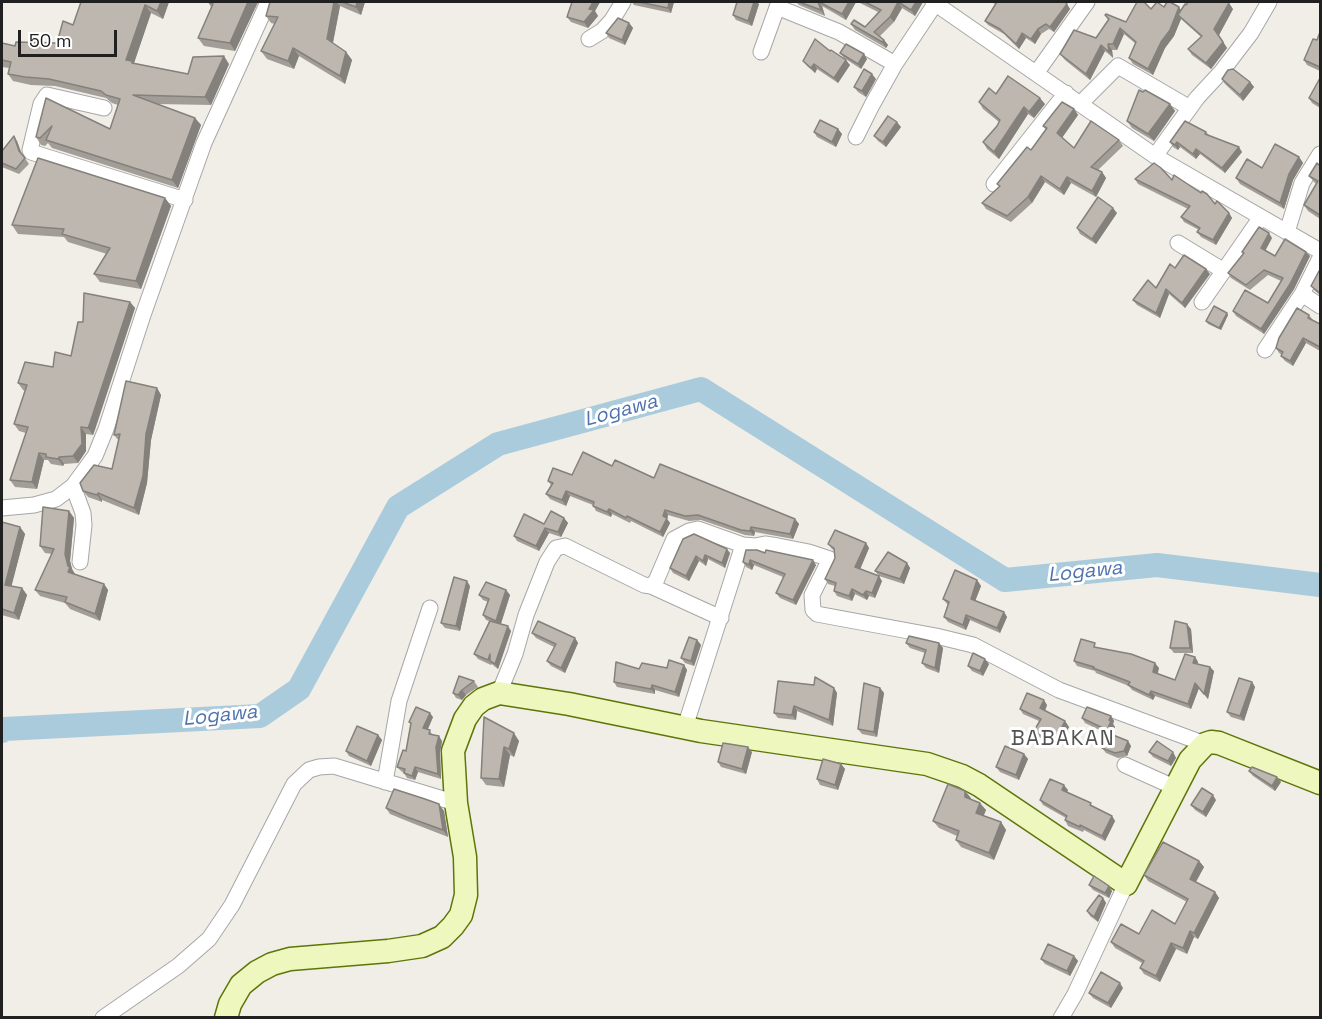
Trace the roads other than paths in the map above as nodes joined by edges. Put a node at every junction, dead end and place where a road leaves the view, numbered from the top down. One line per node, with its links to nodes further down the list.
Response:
1 (268, 2): 19 (street)
2 (623, 2): 7 (street)
3 (1087, 2): 10 (street)
4 (1269, 2): 14 (street)
5 (934, 3): 9 (street); 10 (street)
6 (778, 4): 8 (street); 9 (street)
7 (589, 39)
8 (761, 52)
9 (896, 64): 15 (street)
10 (1036, 72): 11 (street)
11 (1066, 93): 12 (street); 18 (street)
12 (1080, 104): 14 (street); 17 (street)
13 (104, 108): 19 (street)
14 (1190, 108): 17 (street)
15 (856, 137)
16 (1320, 154): 21 (street)
17 (1155, 156): 20 (street)
18 (994, 184)
19 (185, 200): 30 (street)
20 (1262, 217): 21 (street); 25 (street)
21 (1287, 232): 23 (street)
22 (1178, 243): 25 (street)
23 (1320, 251)
24 (1320, 258): 26 (street)
25 (1224, 271): 27 (street)
26 (1302, 294): 28 (street); 29 (street)
27 (1202, 302)
28 (1320, 306)
29 (1265, 350)
30 (73, 486): 31 (street); 33 (street)
31 (2, 508)
32 (744, 545): 34 (street); 36 (street); 39 (street)
33 (80, 562)
34 (651, 586): 36 (street); 37 (street)
35 (430, 608): 41 (street)
36 (722, 618): 38 (street)
37 (499, 693): 38 (main road); 44 (main road)
38 (685, 727): 45 (main road)
39 (1204, 744): 42 (main road); 43 (main road)
40 (1125, 765): 43 (street)
41 (385, 782): 44 (street); 46 (street)
42 (1320, 783)
43 (1176, 788): 45 (main road)
44 (456, 803): 47 (main road)
45 (1126, 885): 48 (street)
46 (103, 1017)
47 (226, 1017)
48 (1061, 1017)

